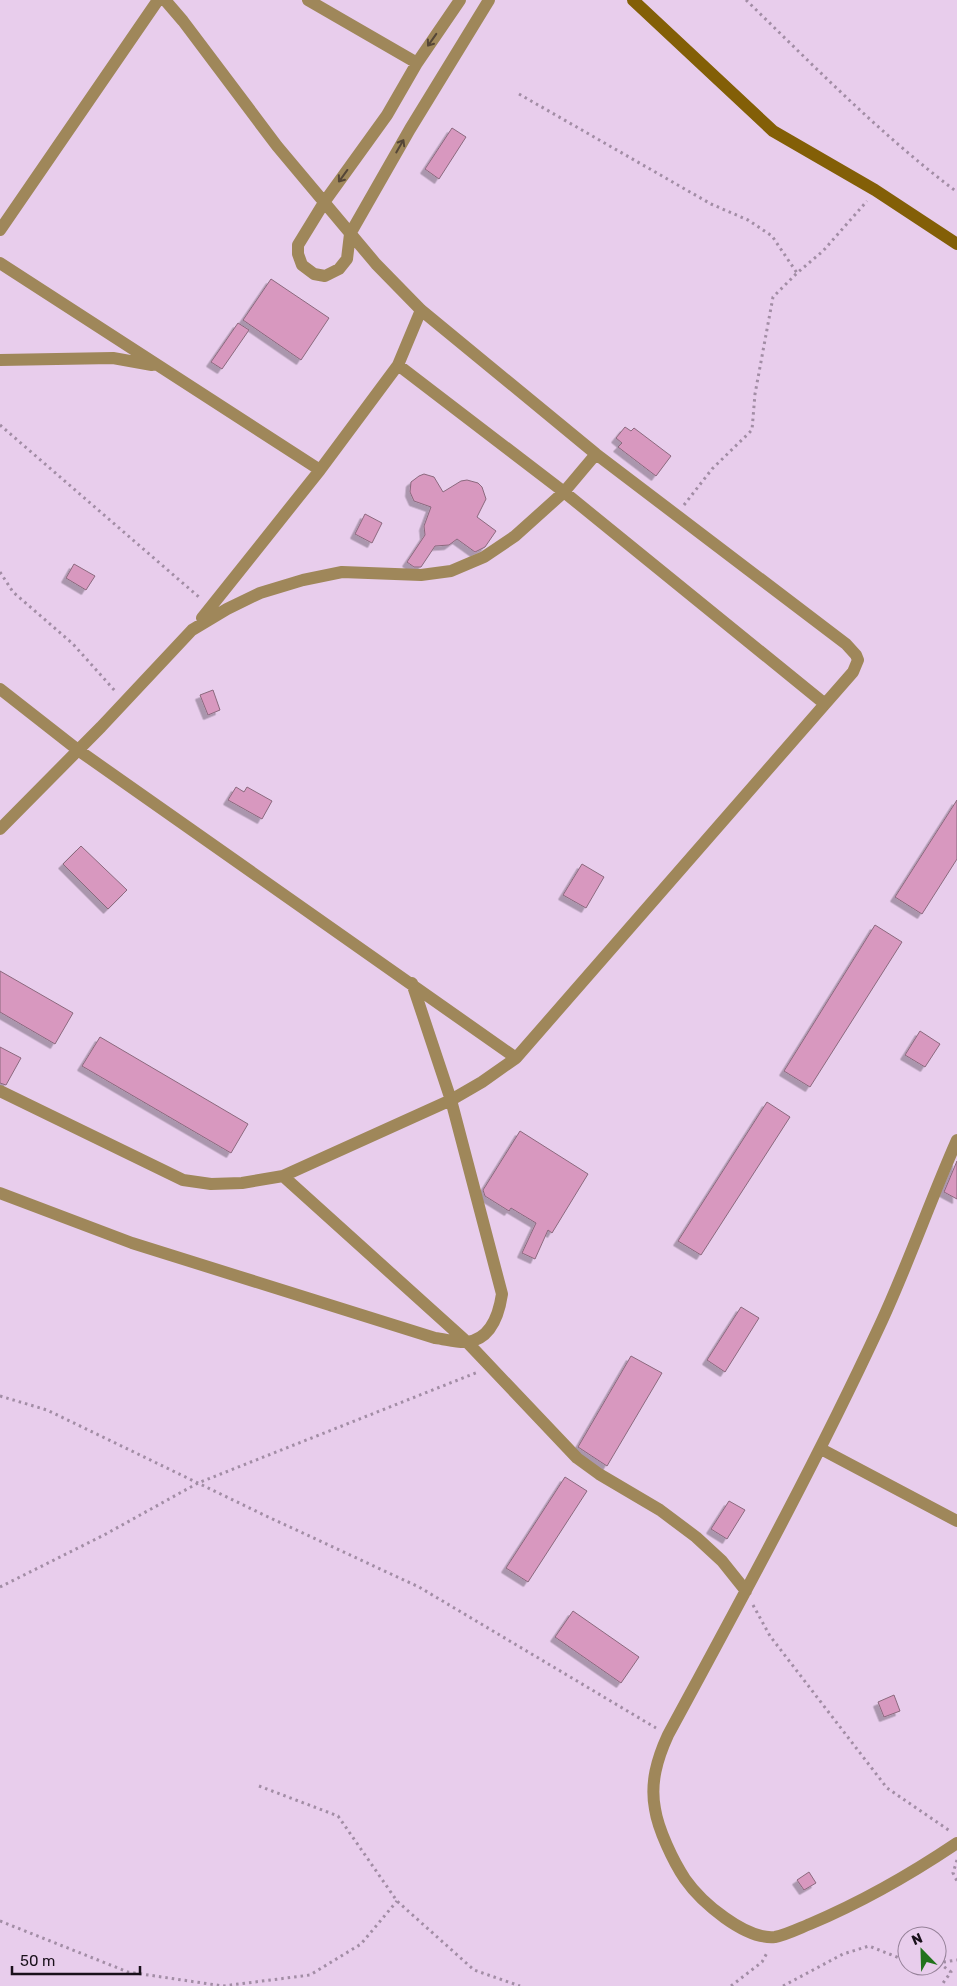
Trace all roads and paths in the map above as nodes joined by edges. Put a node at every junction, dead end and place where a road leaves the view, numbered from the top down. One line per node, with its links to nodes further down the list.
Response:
1 (158, 0): 13 (street)
2 (165, 0): 12 (street)
3 (308, 0): 8 (street)
4 (460, 0): 8 (street, one-way to 8)
5 (488, 0): 14 (street, one-way to 5)
6 (632, 0): 10 (main road)
7 (746, 0): 11 (path)
8 (416, 63): 12 (street, one-way to 12)
9 (519, 94): 17 (path)
10 (875, 190): 15 (main road); 17 (path)
11 (957, 192)
12 (325, 201): 14 (street); 14 (street)
13 (0, 230)
14 (350, 234): 18 (street)
15 (957, 244)
16 (0, 263): 21 (street)
17 (797, 273): 26 (path)
18 (421, 310): 20 (street); 23 (street)
19 (0, 360): 21 (street)
20 (398, 365): 24 (street); 25 (street)
21 (157, 366): 24 (street)
22 (0, 425): 28 (path)
23 (596, 454): 25 (street); 26 (street)
24 (320, 470): 28 (street)
25 (564, 492): 29 (street); 32 (street)
26 (677, 515): 32 (street)
27 (0, 572): 31 (path)
28 (212, 608): 29 (street)
29 (192, 630): 31 (street)
30 (0, 689): 33 (street)
31 (125, 702): 33 (street)
32 (826, 704): 36 (street)
33 (78, 750): 34 (street); 35 (street)
34 (0, 829)
35 (412, 983): 36 (street); 38 (street)
36 (516, 1058): 38 (street)
37 (0, 1091): 40 (street)
38 (451, 1100): 40 (street); 42 (street)
39 (957, 1140): 45 (street)
40 (283, 1176): 42 (street)
41 (0, 1194): 42 (street)
42 (468, 1342): 43 (street)
43 (491, 1367): 46 (path); 49 (street)
44 (0, 1396): 46 (path)
45 (821, 1449): 47 (street); 49 (street)
46 (198, 1483): 48 (path); 50 (path)
47 (957, 1521)
48 (0, 1587)
49 (746, 1591): 50 (street); 52 (path)
50 (668, 1735): 58 (street)
51 (259, 1786): 56 (path)
52 (957, 1835)
53 (957, 1843): 58 (street)
54 (957, 1859): 55 (path)
55 (957, 1881)
56 (397, 1901): 61 (path); 62 (path)
57 (0, 1921): 61 (path)
58 (774, 1937): 63 (path)
59 (897, 1956): 64 (path)
60 (947, 1969): 65 (path)
61 (240, 1985)
62 (520, 1986)
63 (731, 1986)
64 (782, 1986)
65 (941, 1986)

